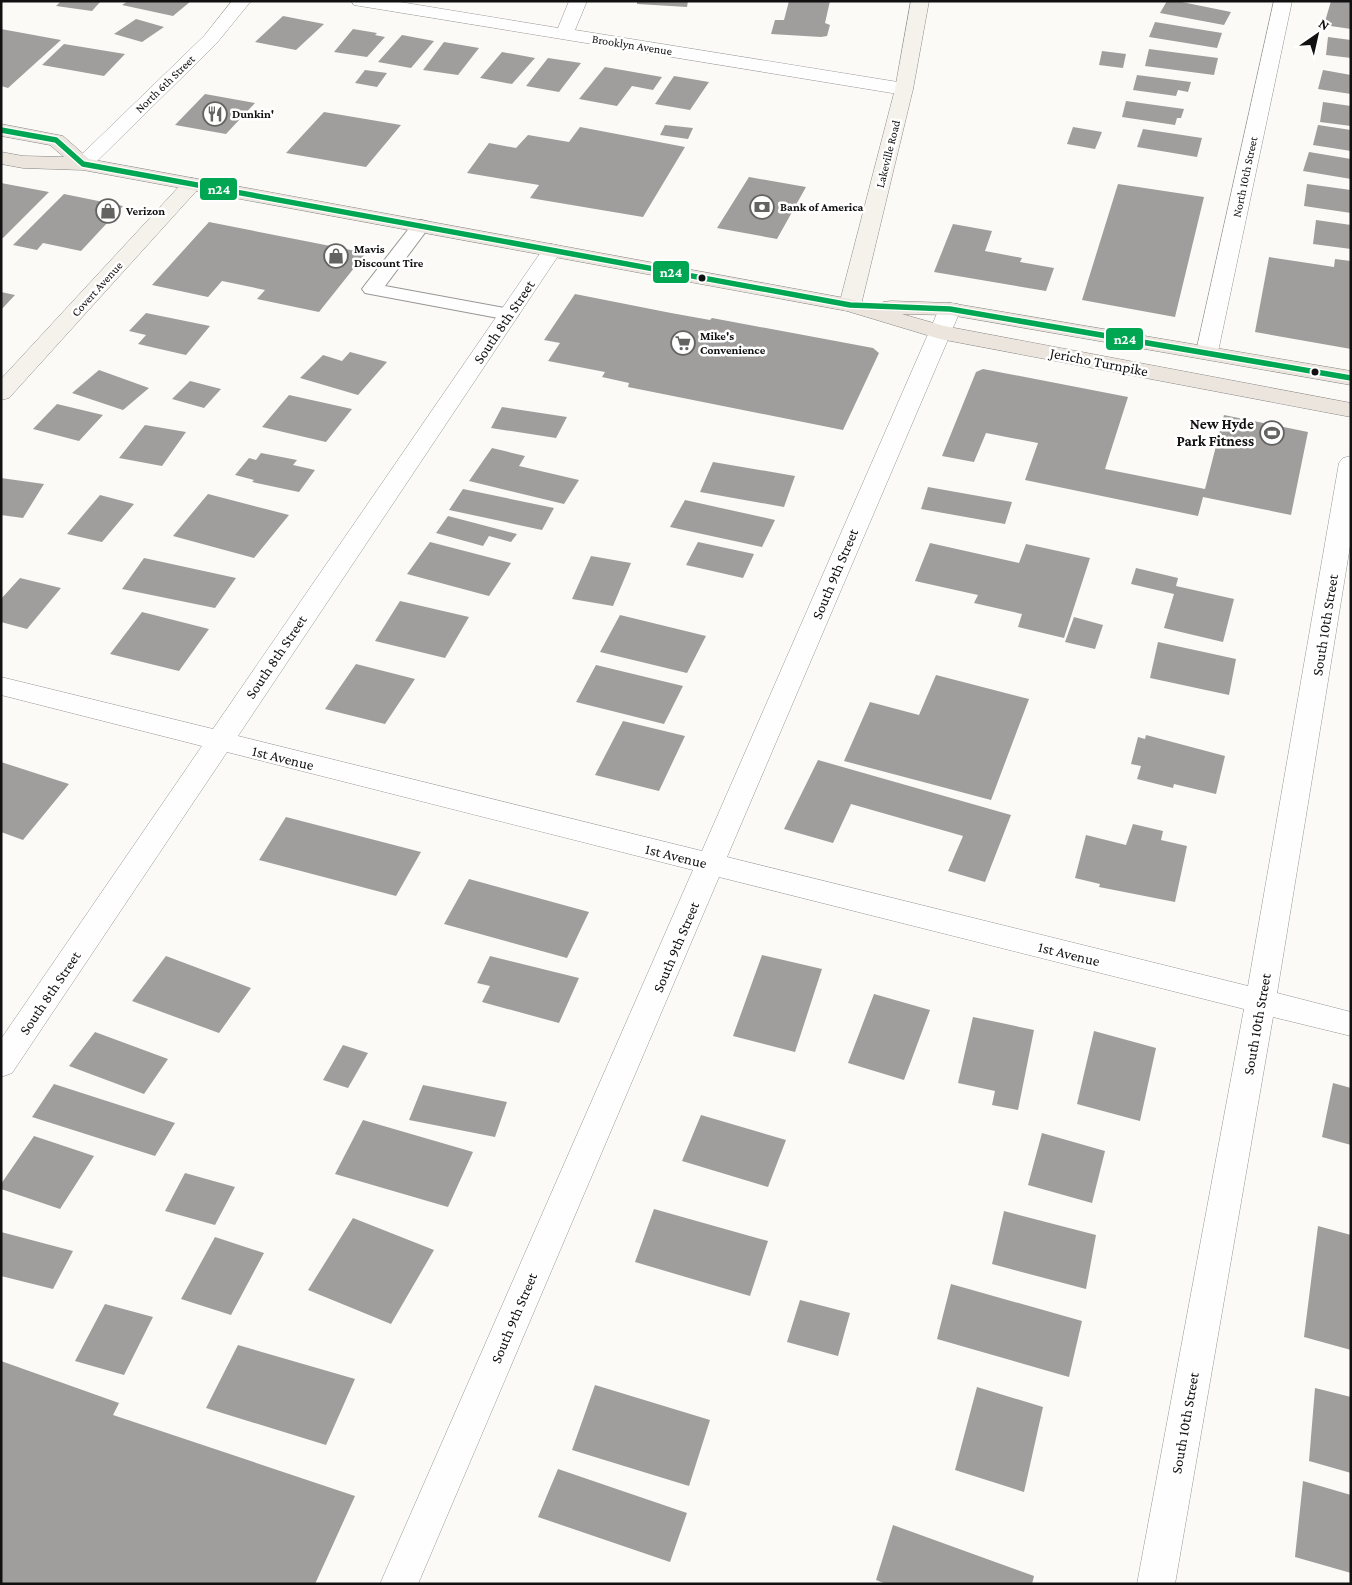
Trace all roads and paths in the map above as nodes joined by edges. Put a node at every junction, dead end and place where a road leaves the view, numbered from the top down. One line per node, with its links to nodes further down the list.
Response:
1 (242, 1): 10 (street, North 6th Street)
2 (360, 1): 6 (street, Brooklyn Avenue)
3 (578, 1): 6 (street)
4 (920, 1): 7 (main road, Lakeville Road)
5 (1283, 1): 17 (street, North 10th Street)
6 (564, 34): 7 (street, Brooklyn Avenue)
7 (904, 89): 14 (main road, Lakeville Road)
8 (1, 130): 10 (main road)
9 (1, 158): 10 (main road, Jericho Turnpike)
10 (83, 164): 11 (main road, Jericho Turnpike)
11 (192, 184): 12 (main road, Jericho Turnpike); 19 (main road, Covert Avenue)
12 (421, 226): 13 (main road, Jericho Turnpike); 15 (lane)
13 (552, 250): 14 (main road, Jericho Turnpike); 15 (street, South 8th Street)
14 (850, 305): 16 (main road, Jericho Turnpike)
15 (509, 314): 23 (street, South 8th Street)
16 (945, 320): 17 (main road, Jericho Turnpike); 20 (main road, Jericho Turnpike); 24 (street, South 9th Street)
17 (1207, 352): 18 (main road, Jericho Turnpike)
18 (1351, 378)
19 (1, 393)
20 (1351, 410)
21 (1351, 463): 25 (street, South 10th Street)
22 (1, 686): 23 (street, 1st Avenue)
23 (219, 742): 24 (street, 1st Avenue); 27 (street, South 8th Street)
24 (711, 865): 25 (street, 1st Avenue); 28 (street, South 9th Street)
25 (1261, 1001): 26 (street, 1st Avenue); 29 (street, South 10th Street)
26 (1351, 1024)
27 (1, 1064)
28 (399, 1584)
29 (1156, 1584)

